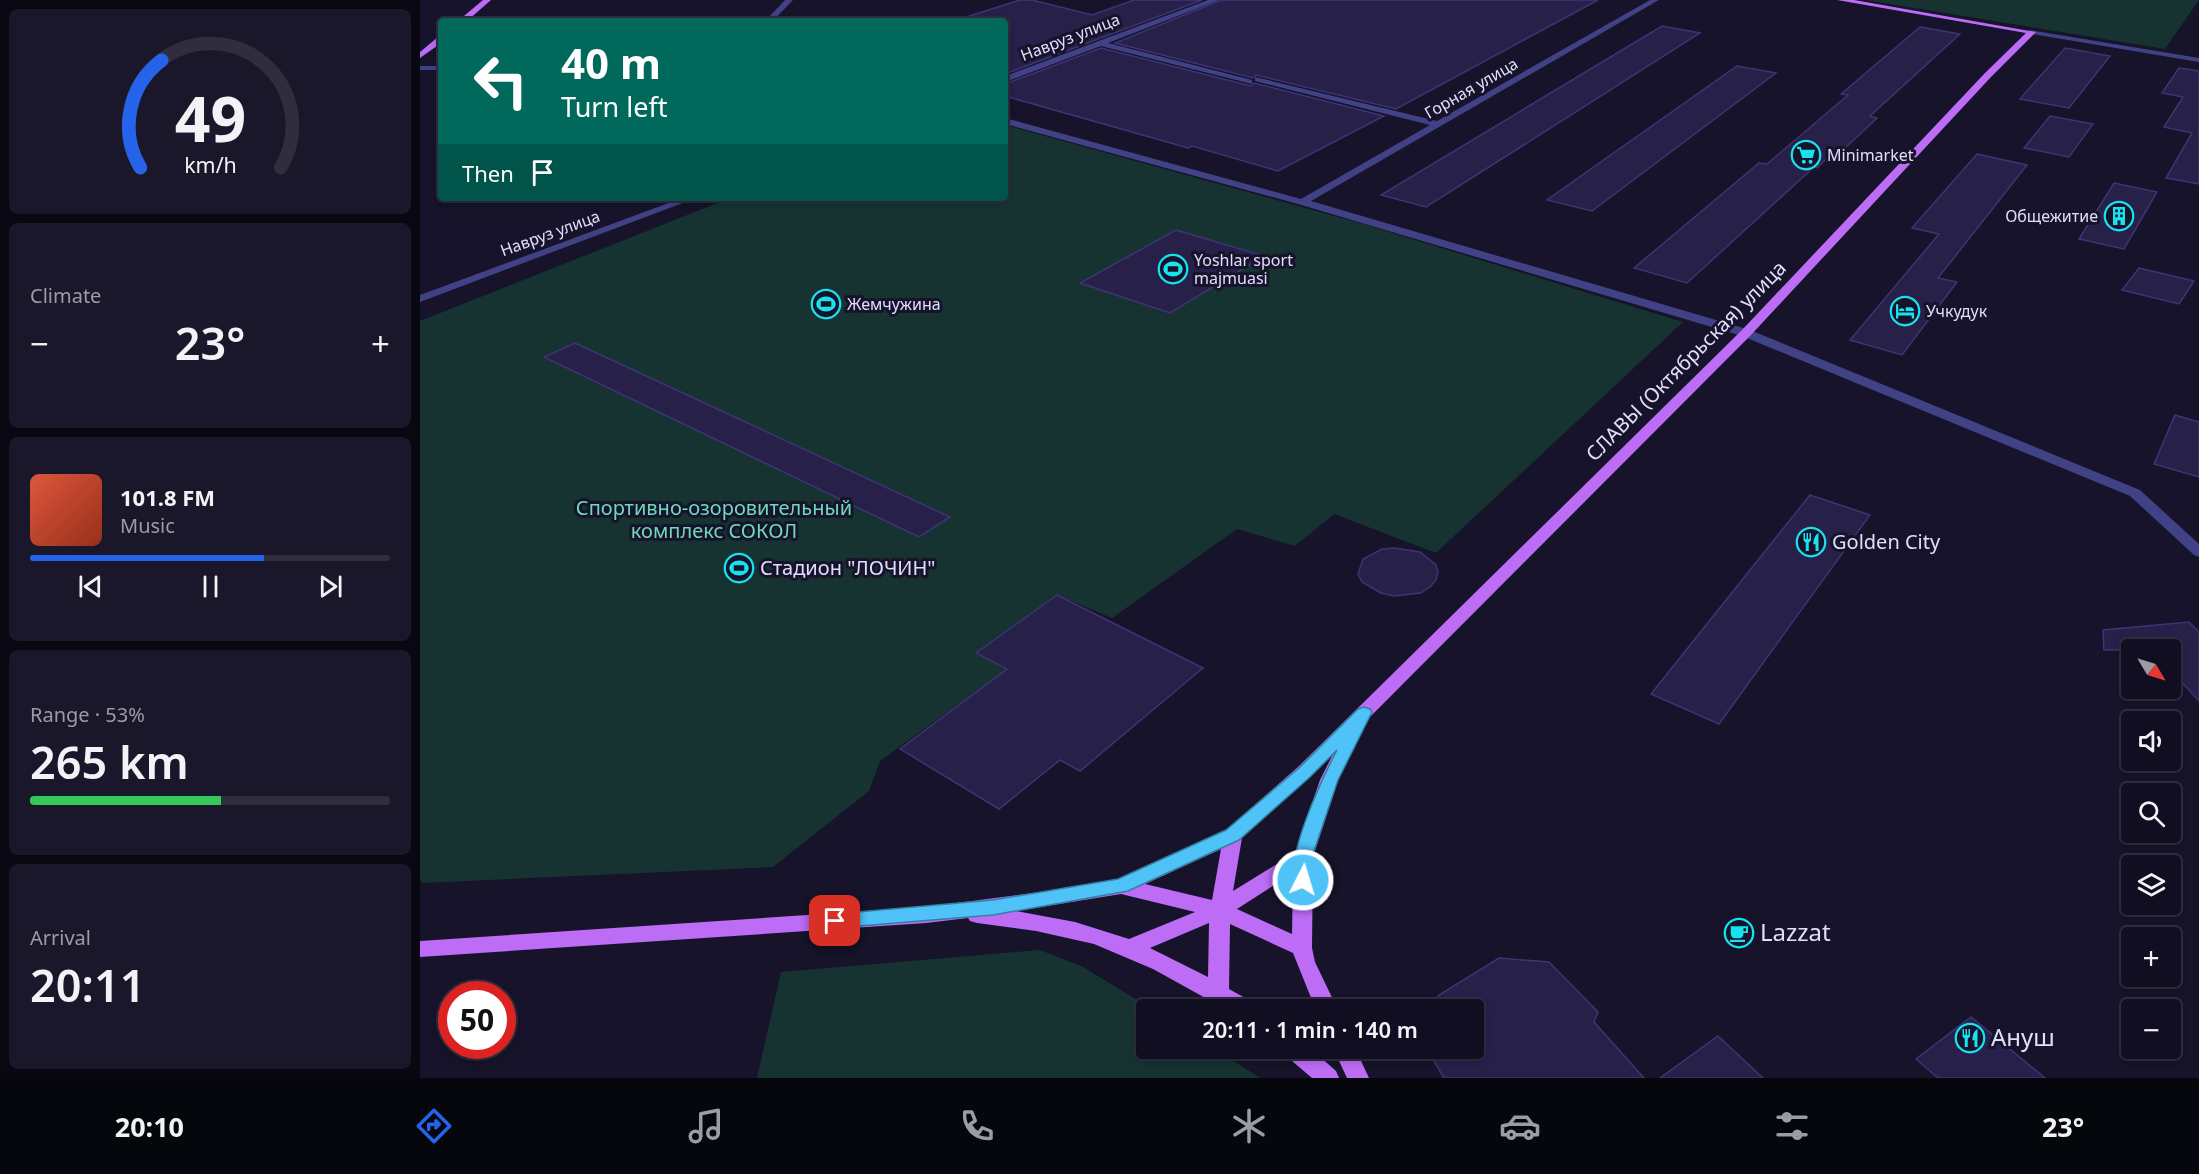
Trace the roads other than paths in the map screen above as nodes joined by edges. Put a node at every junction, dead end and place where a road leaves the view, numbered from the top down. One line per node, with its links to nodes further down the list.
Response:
1 (487, 0): 6 (main road)
2 (789, 0): 7 (street)
3 (1215, 0): 11 (street, Навруз улица)
4 (1655, 0): 18 (street, Горная улица)
5 (1841, 0): 9 (main road)
6 (466, 18)
7 (773, 18)
8 (2040, 24): 9 (street)
9 (2031, 32): 13 (street); 22 (main road, СЛАВЫ (Октябрьская) улица)
10 (438, 41): 12 (main road)
11 (1099, 43): 16 (street, Навруз улица); 18 (street)
12 (420, 56)
13 (2199, 60)
14 (420, 68): 15 (street)
15 (438, 68)
16 (1008, 78)
17 (1008, 122): 20 (street)
18 (1438, 124): 20 (street, Горная улица)
19 (683, 201): 21 (street, Навруз улица)
20 (1302, 202): 22 (street)
21 (420, 299)
22 (1746, 333): 23 (street); 24 (main road, СЛАВЫ (Октябрьская) улица)
23 (2199, 552)
24 (1364, 712): 25 (main road, СЛАВЫ (Октябрьская) улица); 26 (main road)
25 (1233, 835): 27 (main road, СЛАВЫ (Октябрьская) улица); 28 (main road)
26 (1303, 857): 28 (main road); 31 (main road)
27 (1121, 886): 28 (main road); 29 (main road)
28 (1220, 910): 30 (main road); 31 (main road); 33 (main road)
29 (945, 913): 30 (main road); 32 (main road)
30 (1129, 948): 33 (main road)
31 (1302, 948): 35 (main road)
32 (420, 949)
33 (1218, 993): 34 (main road)
34 (1228, 999)
35 (1322, 999)
36 (1306, 1059): 38 (main road)
37 (1349, 1059): 39 (main road)
38 (1328, 1078)
39 (1358, 1078)

